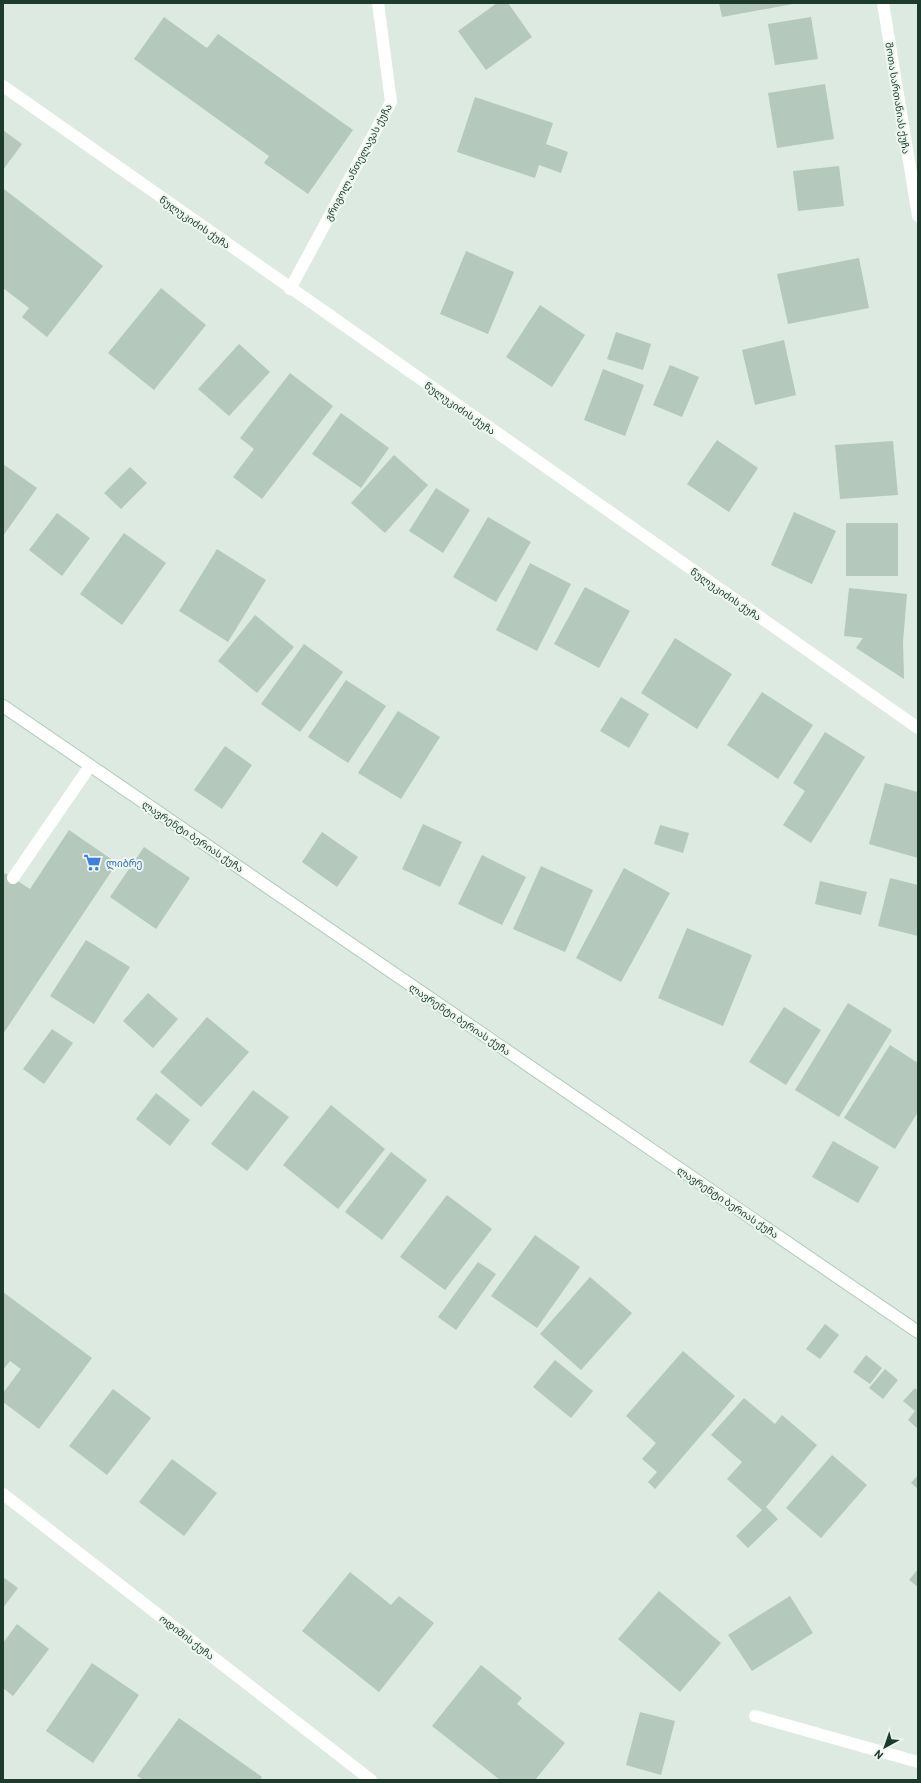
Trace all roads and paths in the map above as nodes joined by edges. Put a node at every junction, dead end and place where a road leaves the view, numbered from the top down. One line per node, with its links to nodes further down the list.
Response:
1 (378, 3): 5 (street, გრიგოლ ანთელავას ქუჩა)
2 (883, 3): 4 (street, შოთა სართანიას ქუჩა)
3 (3, 86): 5 (street, წულუკიძის ქუჩა)
4 (918, 216)
5 (290, 289): 7 (street, წულუკიძის ქუჩა)
6 (3, 706): 8 (street, ლავრენტი ბერიას ქუჩა)
7 (918, 728)
8 (90, 766): 9 (street); 10 (street, ლავრენტი ბერიას ქუჩა)
9 (13, 878)
10 (918, 1332)
11 (3, 1494): 14 (street, ოდიშის ქუჩა)
12 (755, 1716): 13 (street)
13 (918, 1762)
14 (371, 1780)

